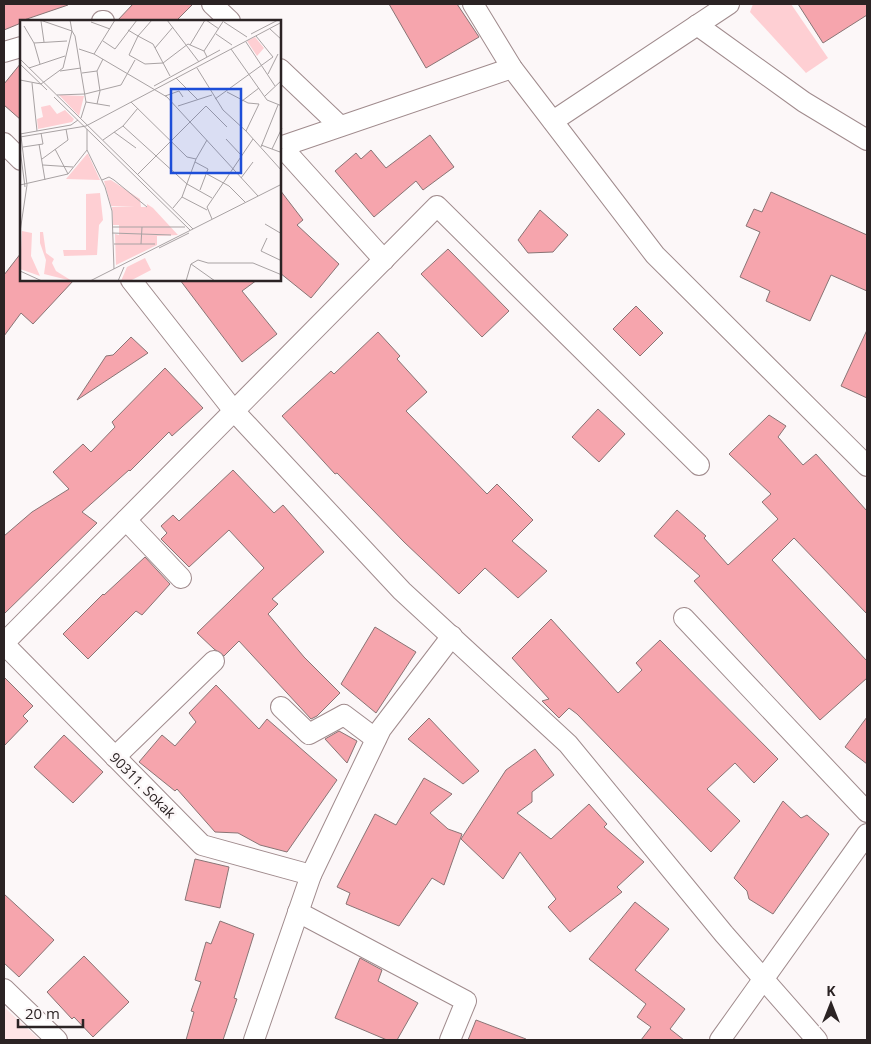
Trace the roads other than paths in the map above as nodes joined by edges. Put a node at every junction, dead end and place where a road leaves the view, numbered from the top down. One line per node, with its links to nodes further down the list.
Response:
1 (212, 4): 4 (street)
2 (473, 4): 8 (street)
3 (729, 4): 5 (street)
4 (229, 20)
5 (697, 26): 10 (street); 12 (street)
6 (20, 47): 7 (street)
7 (4, 52)
8 (512, 68): 10 (street); 11 (street)
9 (281, 70): 11 (street)
10 (553, 121): 20 (street)
11 (340, 126): 14 (street)
12 (867, 140)
13 (4, 143): 15 (street)
14 (281, 146): 16 (street)
15 (20, 159)
16 (384, 260): 18 (street); 19 (street)
17 (131, 281): 18 (street)
18 (234, 411): 21 (street); 24 (street)
19 (699, 465)
20 (867, 466)
21 (126, 520): 22 (street); 25 (street)
22 (181, 578)
23 (684, 618): 30 (street)
24 (452, 636): 28 (street); 34 (street)
25 (4, 644): 29 (street, 90311. Sokak)
26 (214, 661): 29 (street)
27 (281, 707): 28 (street)
28 (376, 739): 32 (street)
29 (115, 757): 32 (street, 90311. Sokak)
30 (867, 812)
31 (867, 834): 34 (street)
32 (311, 875): 33 (street)
33 (298, 912): 37 (street); 38 (street)
34 (764, 979): 39 (street); 40 (street)
35 (4, 989): 36 (street)
36 (57, 1040)
37 (254, 1040)
38 (450, 1040)
39 (720, 1040)
40 (817, 1040)

